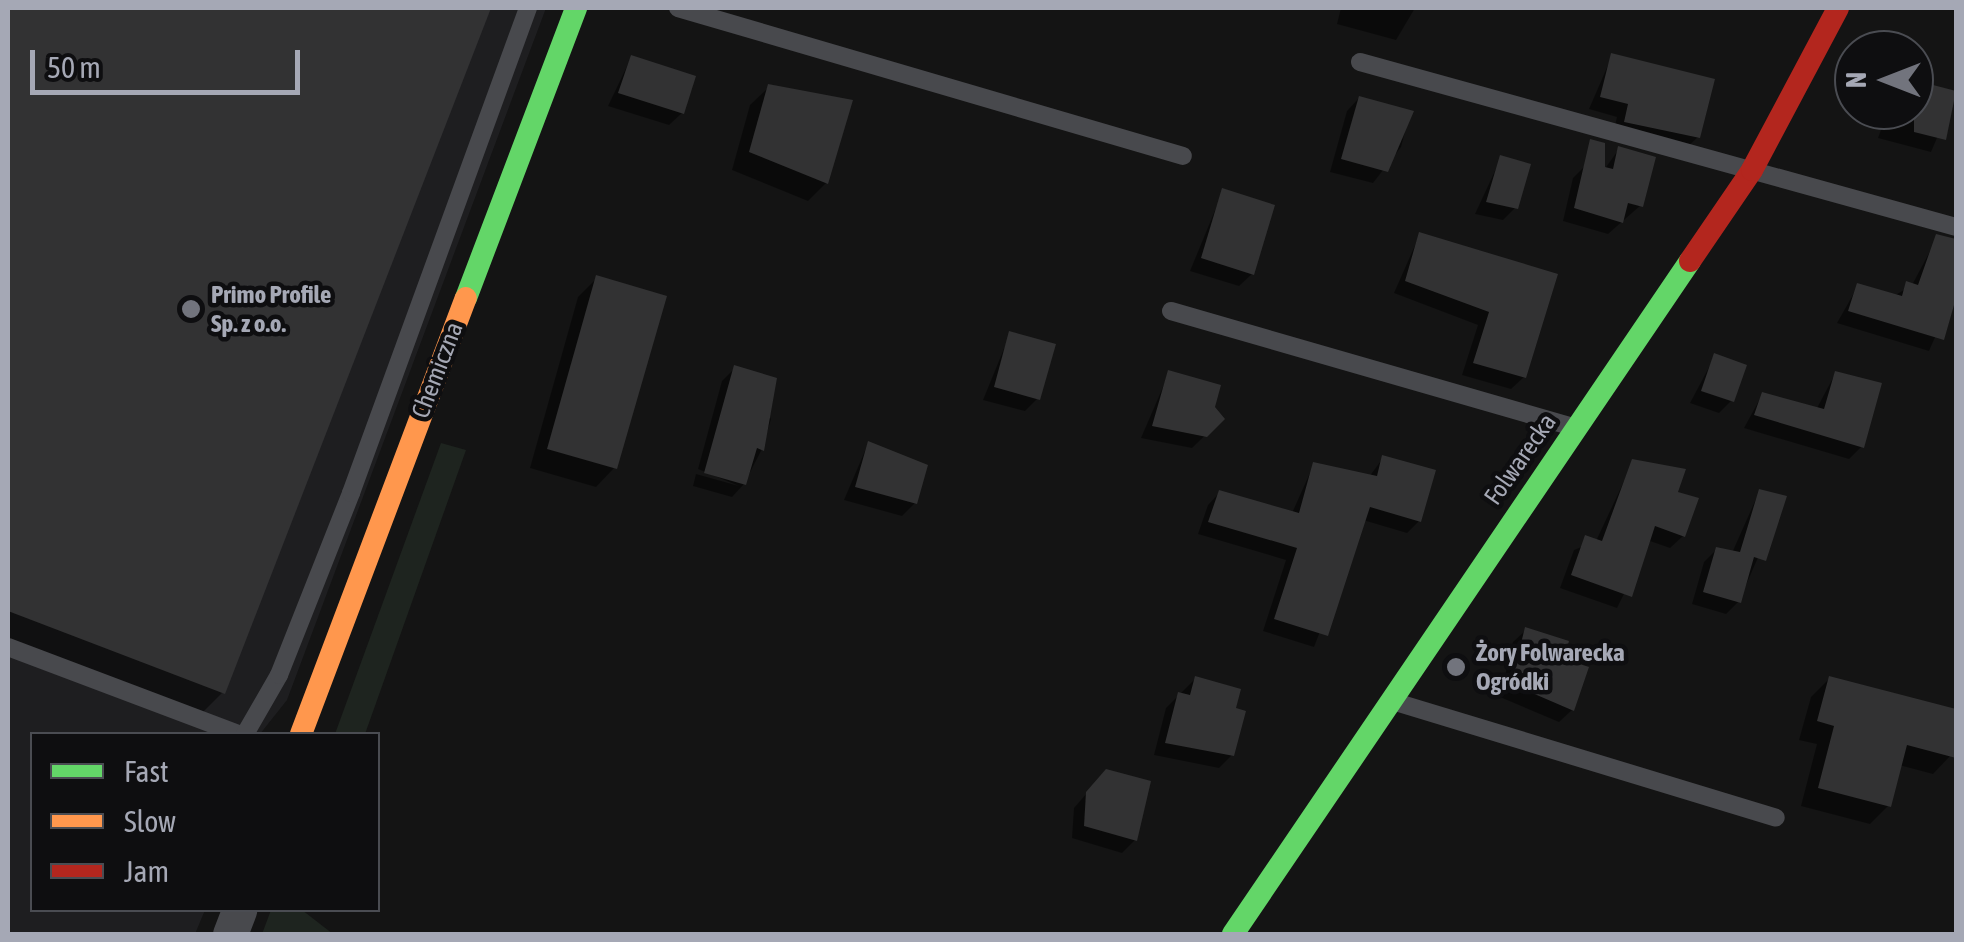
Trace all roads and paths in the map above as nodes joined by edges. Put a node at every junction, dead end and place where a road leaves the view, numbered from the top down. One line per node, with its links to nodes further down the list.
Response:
1 (528, 8): 14 (lane)
2 (576, 8): 15 (street, Chemiczna)
3 (678, 8): 6 (lane)
4 (1838, 8): 7 (street, Folwarecka)
5 (1360, 62): 7 (lane)
6 (1183, 156)
7 (1752, 170): 8 (lane); 10 (street, Folwarecka)
8 (1956, 227)
9 (1171, 311): 10 (lane)
10 (1575, 428): 12 (street, Folwarecka)
11 (8, 647): 13 (lane)
12 (1387, 698): 16 (lane); 17 (street, Folwarecka)
13 (237, 732)
14 (243, 732)
15 (302, 732)
16 (1776, 818)
17 (1233, 934)

